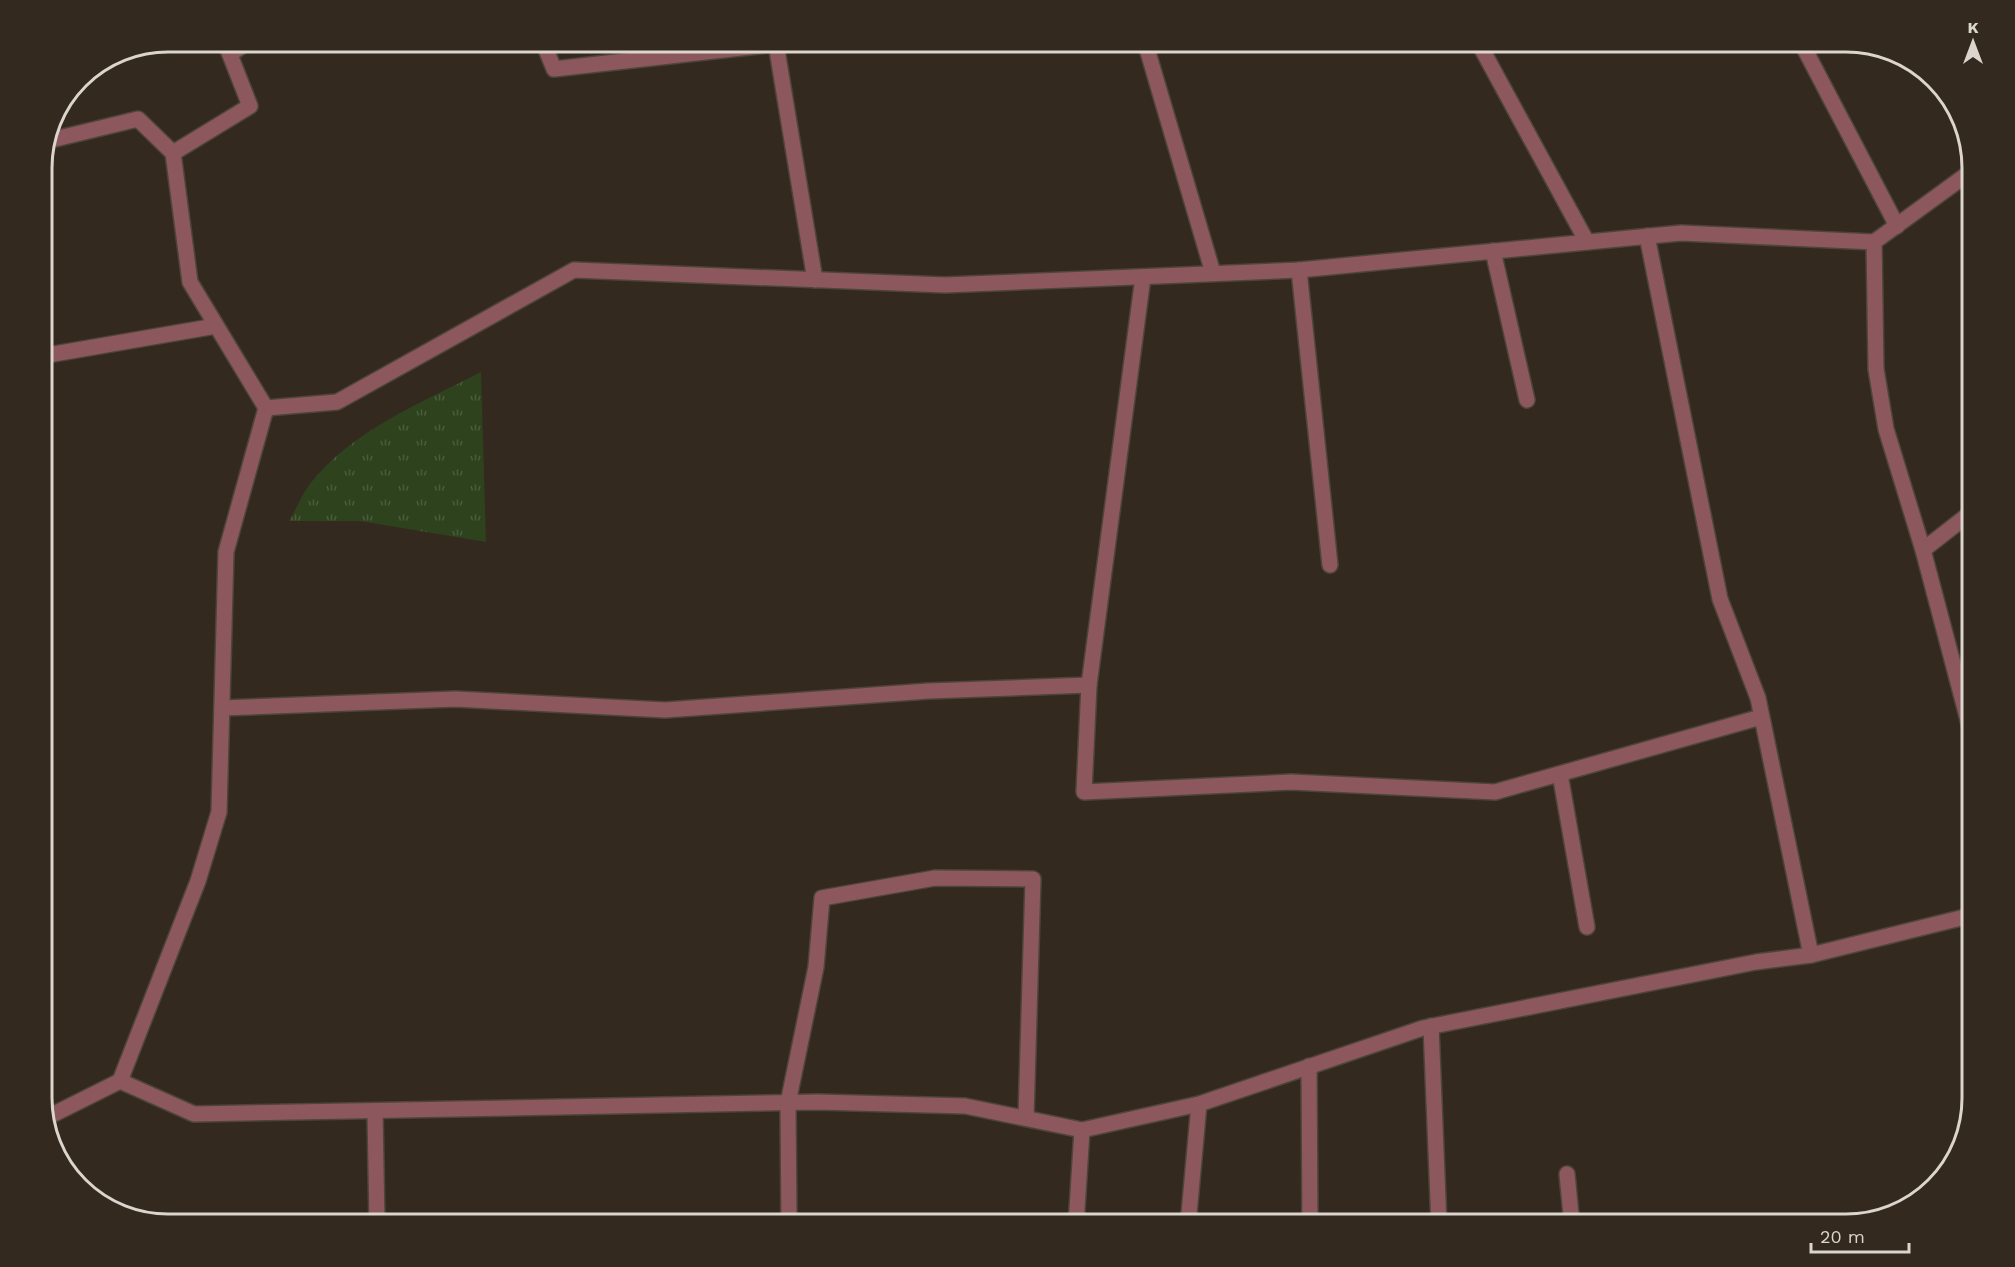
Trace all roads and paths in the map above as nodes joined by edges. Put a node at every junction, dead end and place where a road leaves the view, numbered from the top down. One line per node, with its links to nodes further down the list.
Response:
1 (230, 52): 9 (street)
2 (547, 52): 3 (street)
3 (705, 52)
4 (777, 52): 19 (street)
5 (1148, 52): 17 (street)
6 (1483, 52): 13 (street)
7 (1805, 52): 11 (street)
8 (56, 139): 9 (street)
9 (173, 153): 20 (street)
10 (1962, 178): 11 (street)
11 (1897, 225): 14 (street)
12 (1647, 236): 13 (street); 14 (street); 30 (street)
13 (1587, 242): 15 (street)
14 (1874, 242): 25 (street)
15 (1493, 251): 16 (street); 22 (street)
16 (1299, 270): 17 (street); 26 (street)
17 (1213, 273): 18 (street)
18 (1143, 277): 19 (street); 27 (street)
19 (815, 280): 23 (street)
20 (216, 326): 21 (street); 23 (street)
21 (53, 354)
22 (1527, 400)
23 (266, 408): 29 (street)
24 (1962, 519): 25 (street)
25 (1923, 549): 28 (street)
26 (1330, 565)
27 (1089, 685): 29 (street); 31 (street)
28 (1962, 698)
29 (222, 708): 37 (street)
30 (1761, 717): 31 (street); 34 (street)
31 (1560, 774): 33 (street)
32 (1962, 918): 34 (street)
33 (1587, 927)
34 (1811, 955): 35 (street)
35 (1431, 1026): 36 (street); 50 (street)
36 (1309, 1066): 39 (street); 49 (street)
37 (120, 1081): 40 (street); 41 (street)
38 (788, 1103): 40 (street); 42 (street); 42 (street); 46 (street)
39 (1199, 1104): 43 (street); 48 (street)
40 (375, 1111): 45 (street)
41 (53, 1114)
42 (1026, 1118): 43 (street)
43 (1082, 1130): 47 (street)
44 (1567, 1174): 51 (street)
45 (377, 1214)
46 (789, 1214)
47 (1077, 1214)
48 (1189, 1214)
49 (1310, 1214)
50 (1439, 1214)
51 (1571, 1214)

